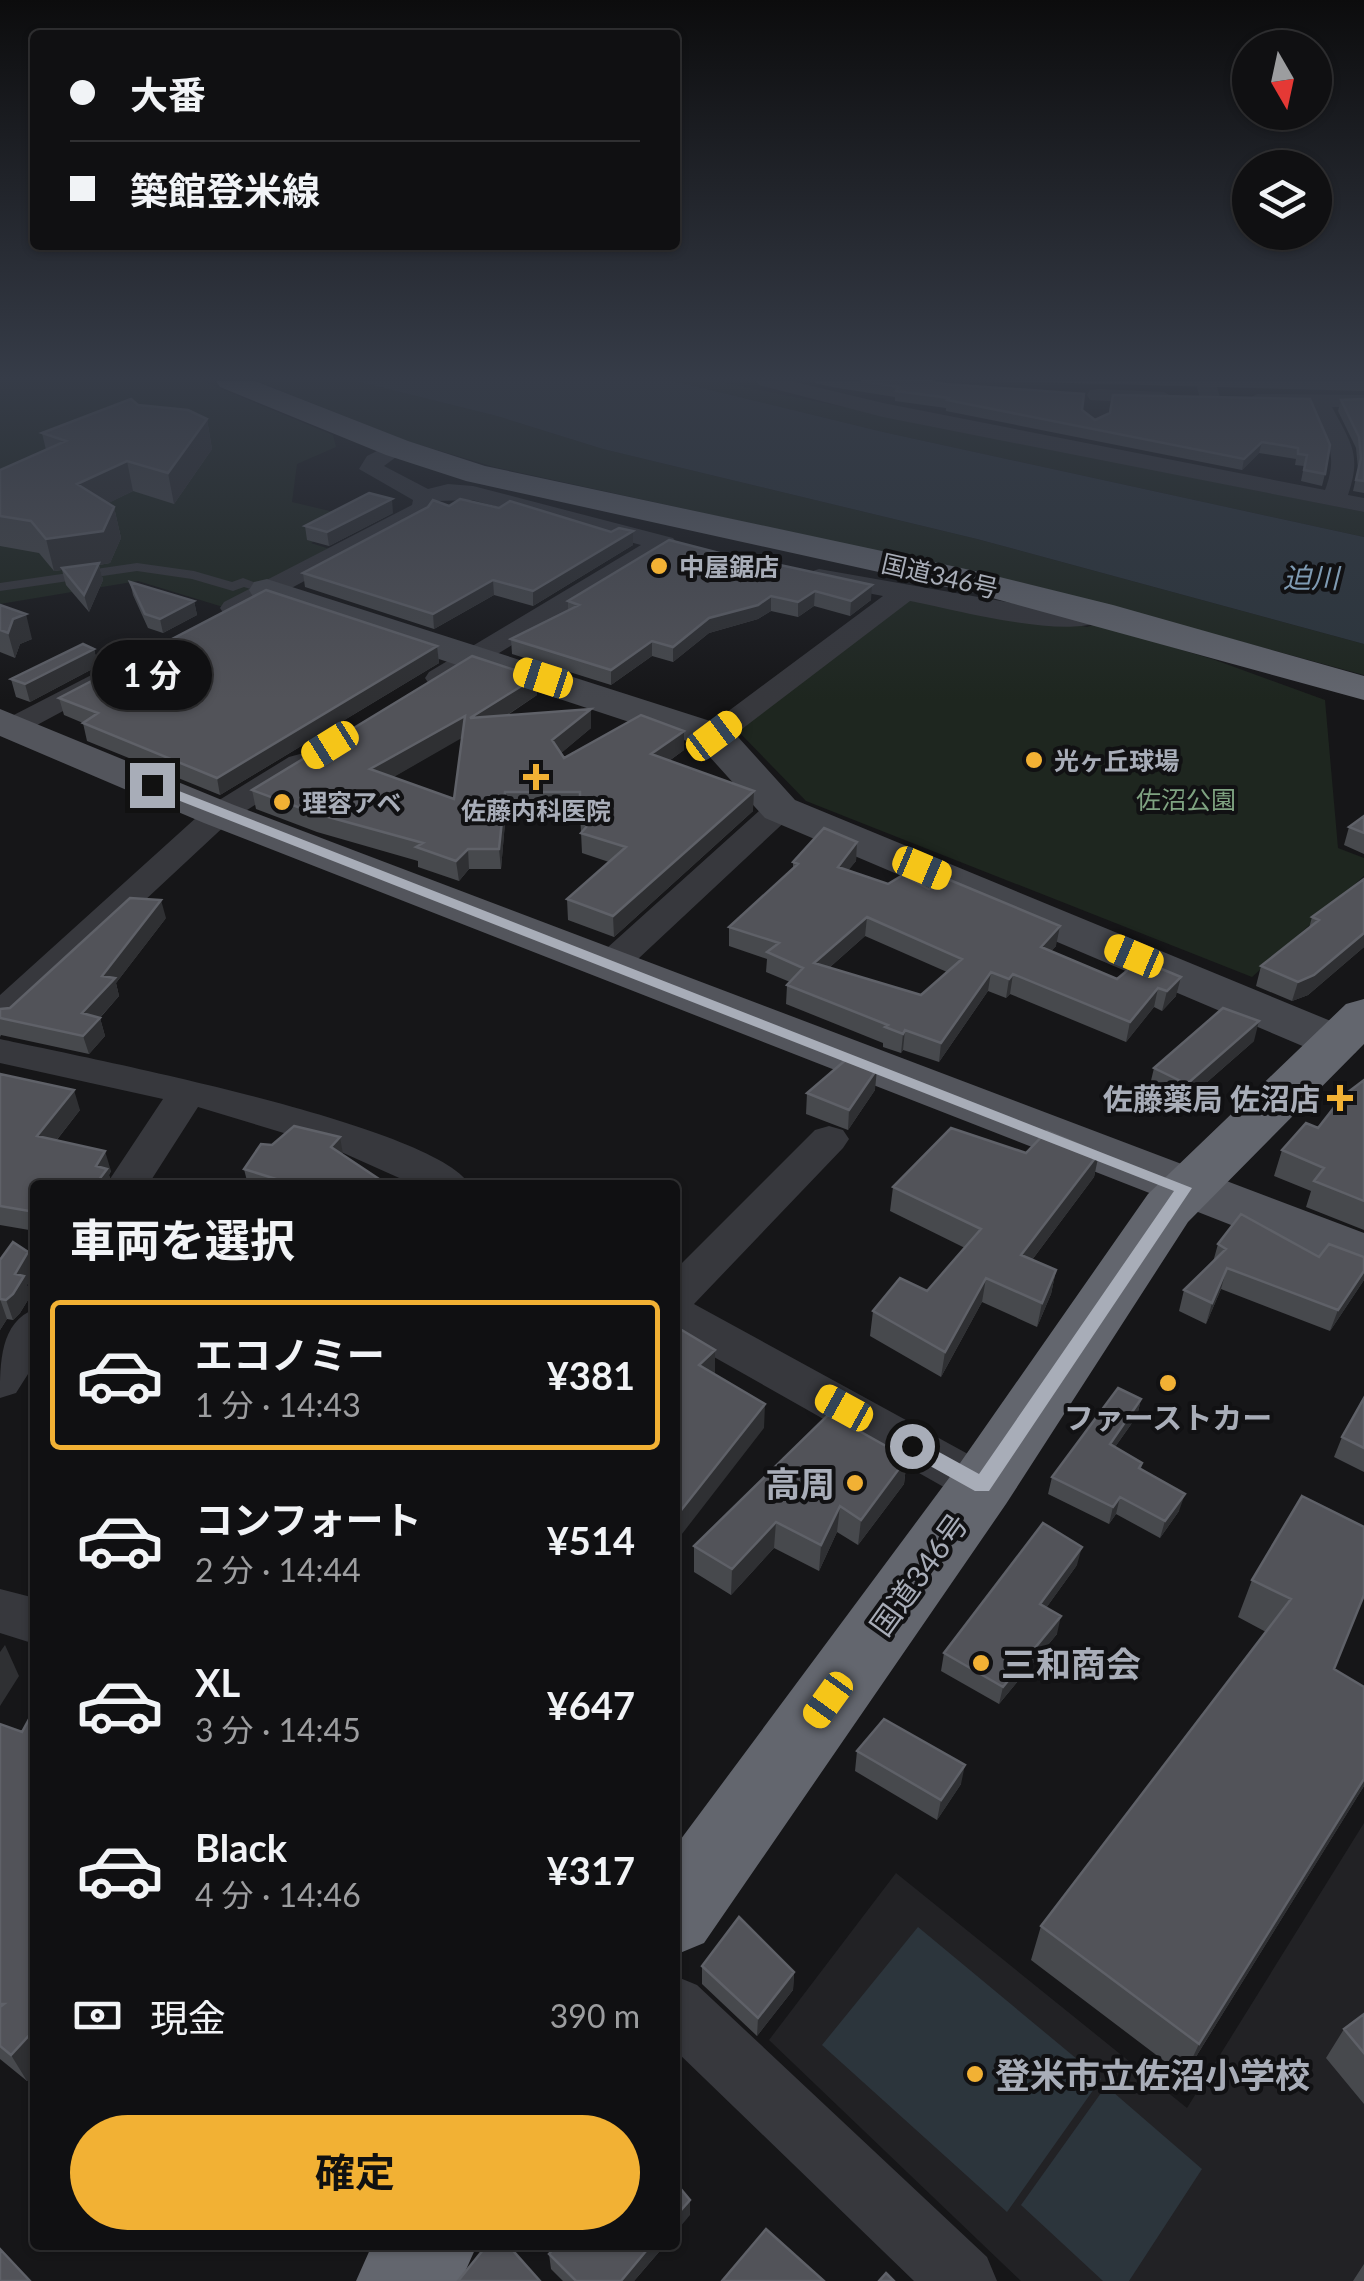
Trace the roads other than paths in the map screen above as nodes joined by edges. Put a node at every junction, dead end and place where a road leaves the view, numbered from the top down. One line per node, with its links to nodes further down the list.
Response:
1 (407, 487): 5 (street)
2 (538, 487): 12 (highway, 国道346号)
3 (1290, 487): 6 (street)
4 (1338, 487): 6 (street)
5 (426, 497): 10 (street); 14 (street)
6 (1334, 499): 7 (street)
7 (1364, 505)
8 (796, 572): 11 (street)
9 (0, 588): 10 (lane)
10 (267, 590): 13 (street); 14 (street)
11 (902, 594): 12 (street); 19 (street)
12 (1100, 613): 16 (highway, 国道346号)
13 (216, 617)
14 (475, 656): 17 (street); 19 (street)
15 (132, 663): 18 (street)
16 (1364, 688)
17 (408, 697)
18 (8, 729): 22 (main road)
19 (714, 736): 21 (street)
20 (326, 746): 22 (street)
21 (780, 809): 23 (street); 25 (street)
22 (219, 814): 23 (main road); 24 (street)
23 (610, 966): 31 (main road)
24 (0, 1015)
25 (1355, 1036): 31 (highway, 国道346号)
26 (0, 1051): 27 (street)
27 (186, 1095): 29 (street); 30 (street)
28 (829, 1140): 33 (street)
29 (130, 1180)
30 (439, 1180)
31 (1184, 1188): 32 (main road); 37 (highway, 国道346号)
32 (1364, 1256)
33 (680, 1293)
34 (680, 1317): 37 (street)
35 (30, 1334): 36 (street)
36 (0, 1380)
37 (982, 1485): 40 (highway, 国道346号)
38 (0, 1610): 39 (street)
39 (30, 1619)
40 (680, 1907)
41 (680, 2012): 44 (street)
42 (426, 2250): 43 (highway)
43 (403, 2281)
44 (963, 2281)

